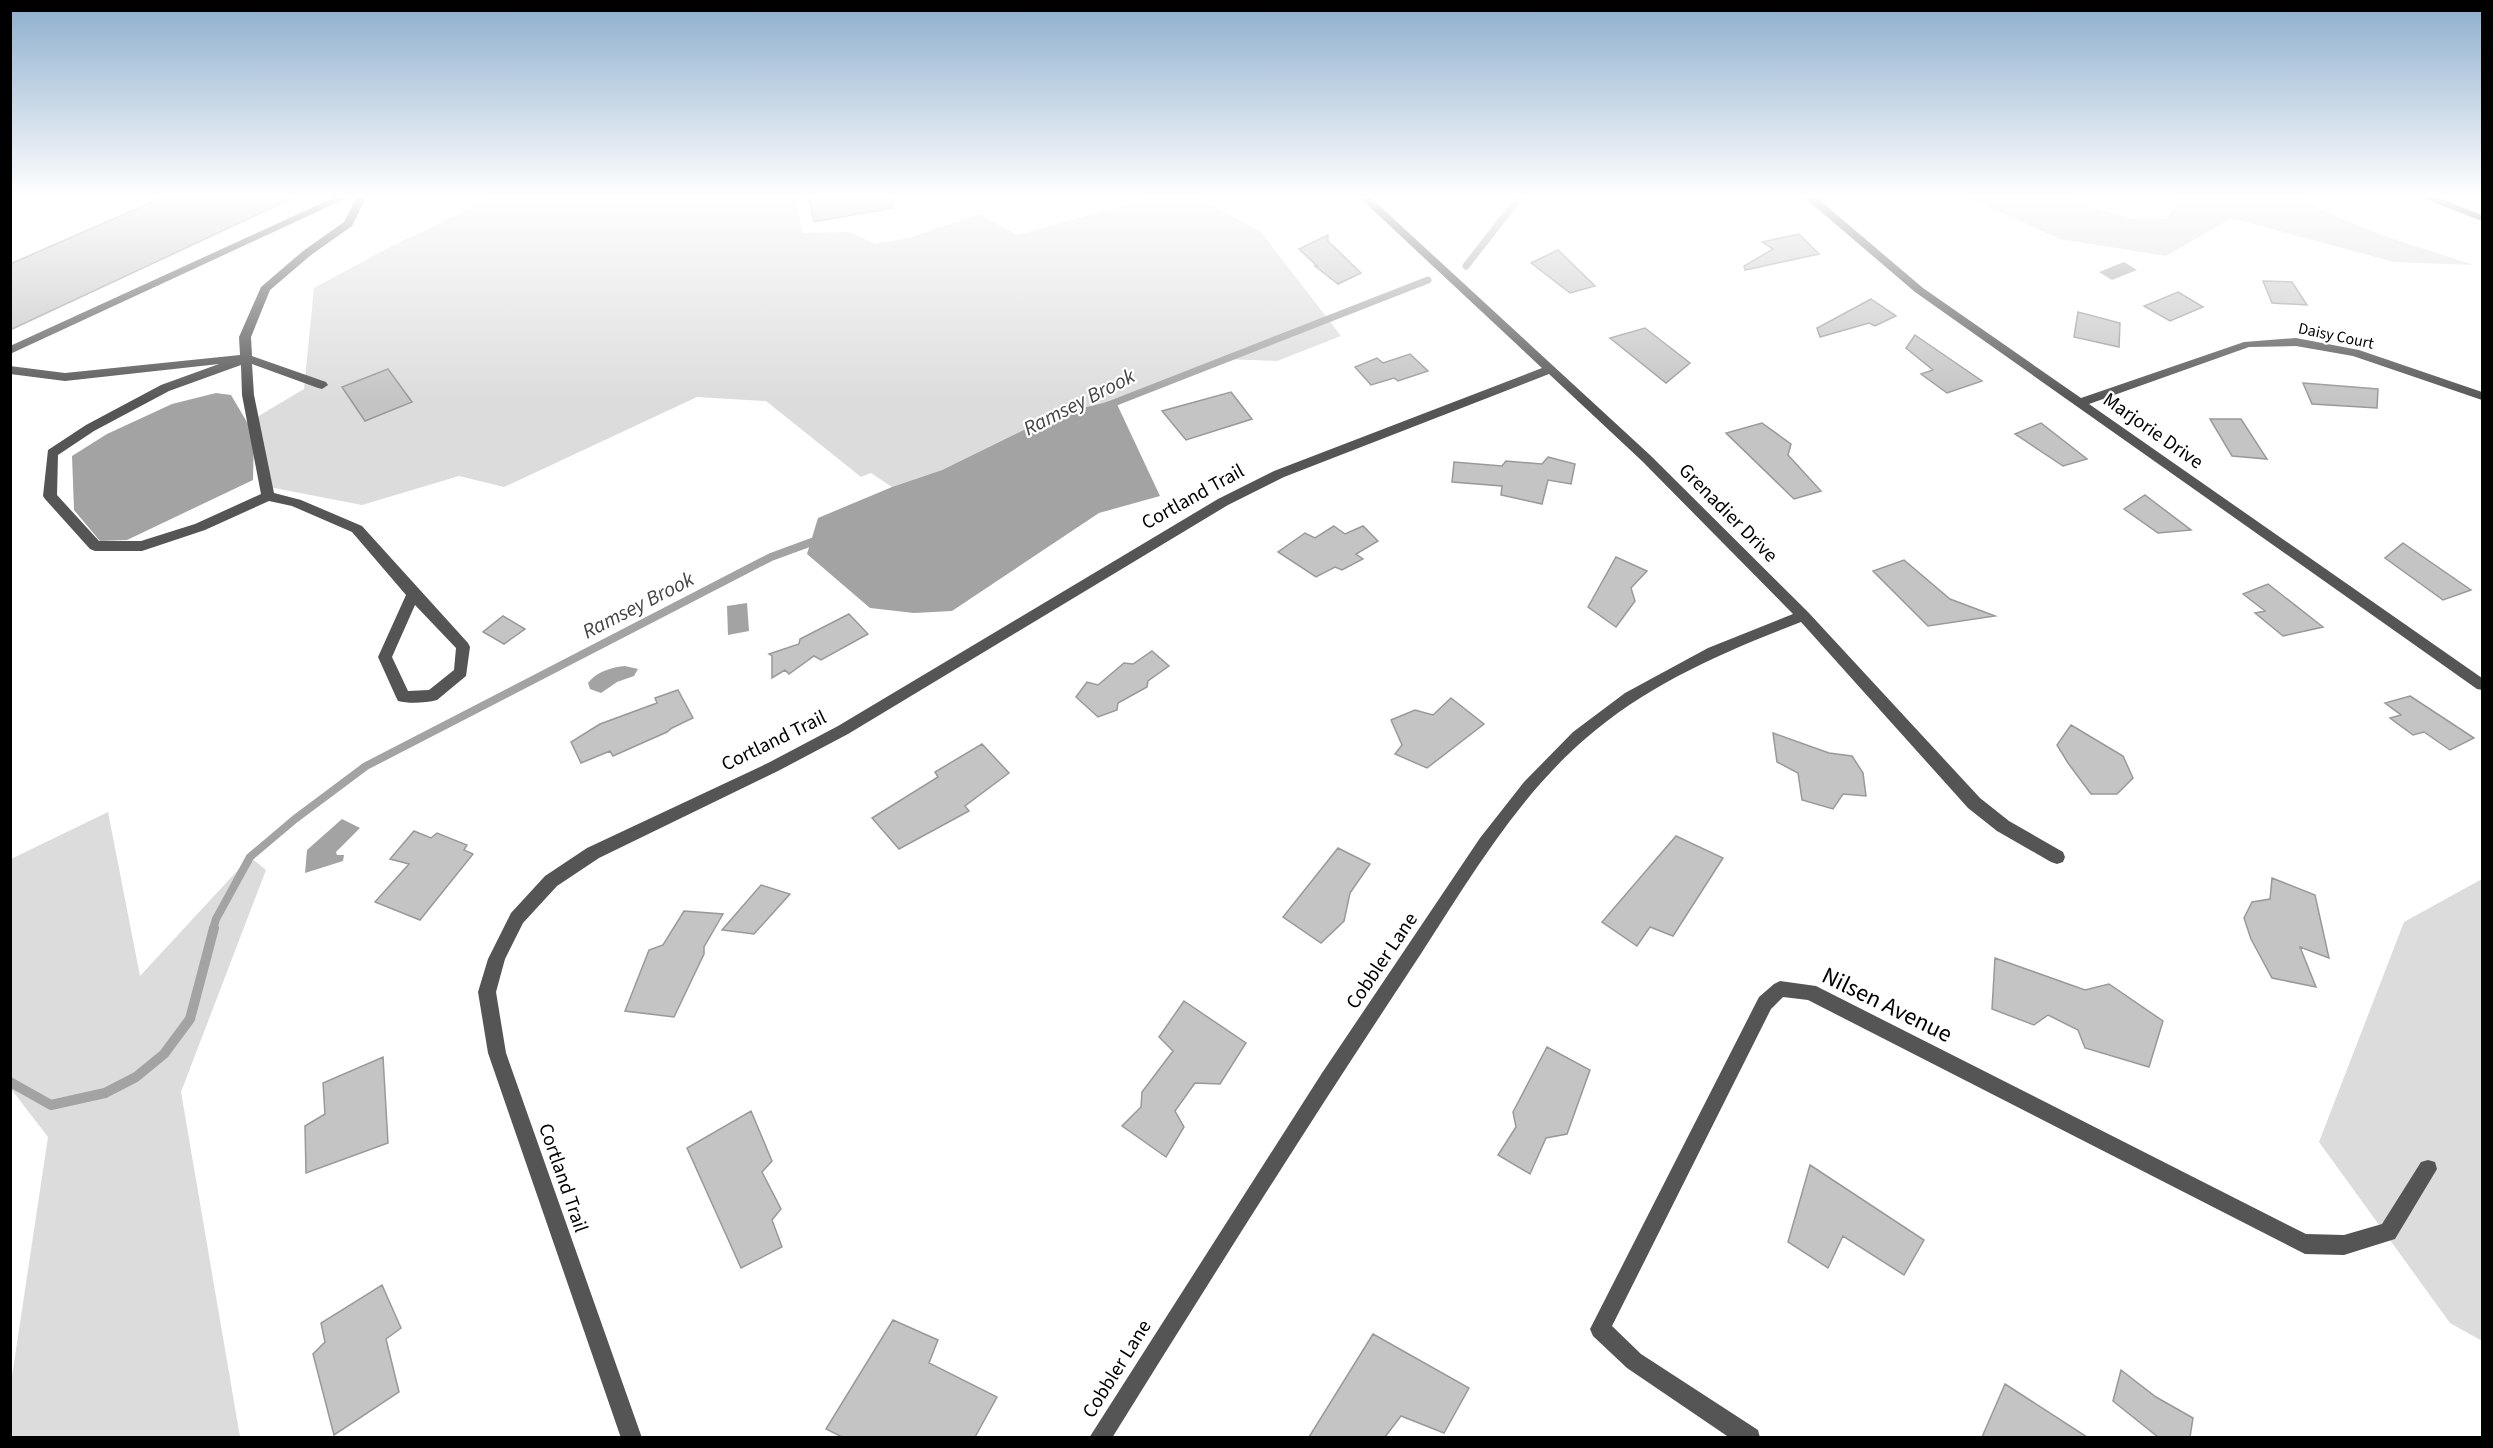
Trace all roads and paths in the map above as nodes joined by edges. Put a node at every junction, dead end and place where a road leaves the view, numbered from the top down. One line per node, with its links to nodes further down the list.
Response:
1 (195, 266): 5 (street)
2 (292, 266): 6 (street)
3 (1437, 266): 8 (street, Grenadier Drive)
4 (1890, 266): 11 (street, Marjorie Drive)
5 (10, 351)
6 (246, 358): 7 (street); 9 (street); 12 (street); 12 (street)
7 (10, 370)
8 (1549, 370): 14 (street, Grenadier Drive); 18 (street, Cortland Trail)
9 (322, 385)
10 (2482, 396): 11 (street, Daisy Court)
11 (2079, 403): 15 (street, Marjorie Drive)
12 (268, 496): 13 (street)
13 (413, 594): 13 (street)
14 (1803, 616): 16 (street, Grenadier Drive); 19 (street, Cobbler Lane)
15 (2482, 685)
16 (2057, 858)
17 (2428, 1169): 20 (street, Nilsen Avenue)
18 (632, 1437)
19 (1099, 1437)
20 (1749, 1437)

